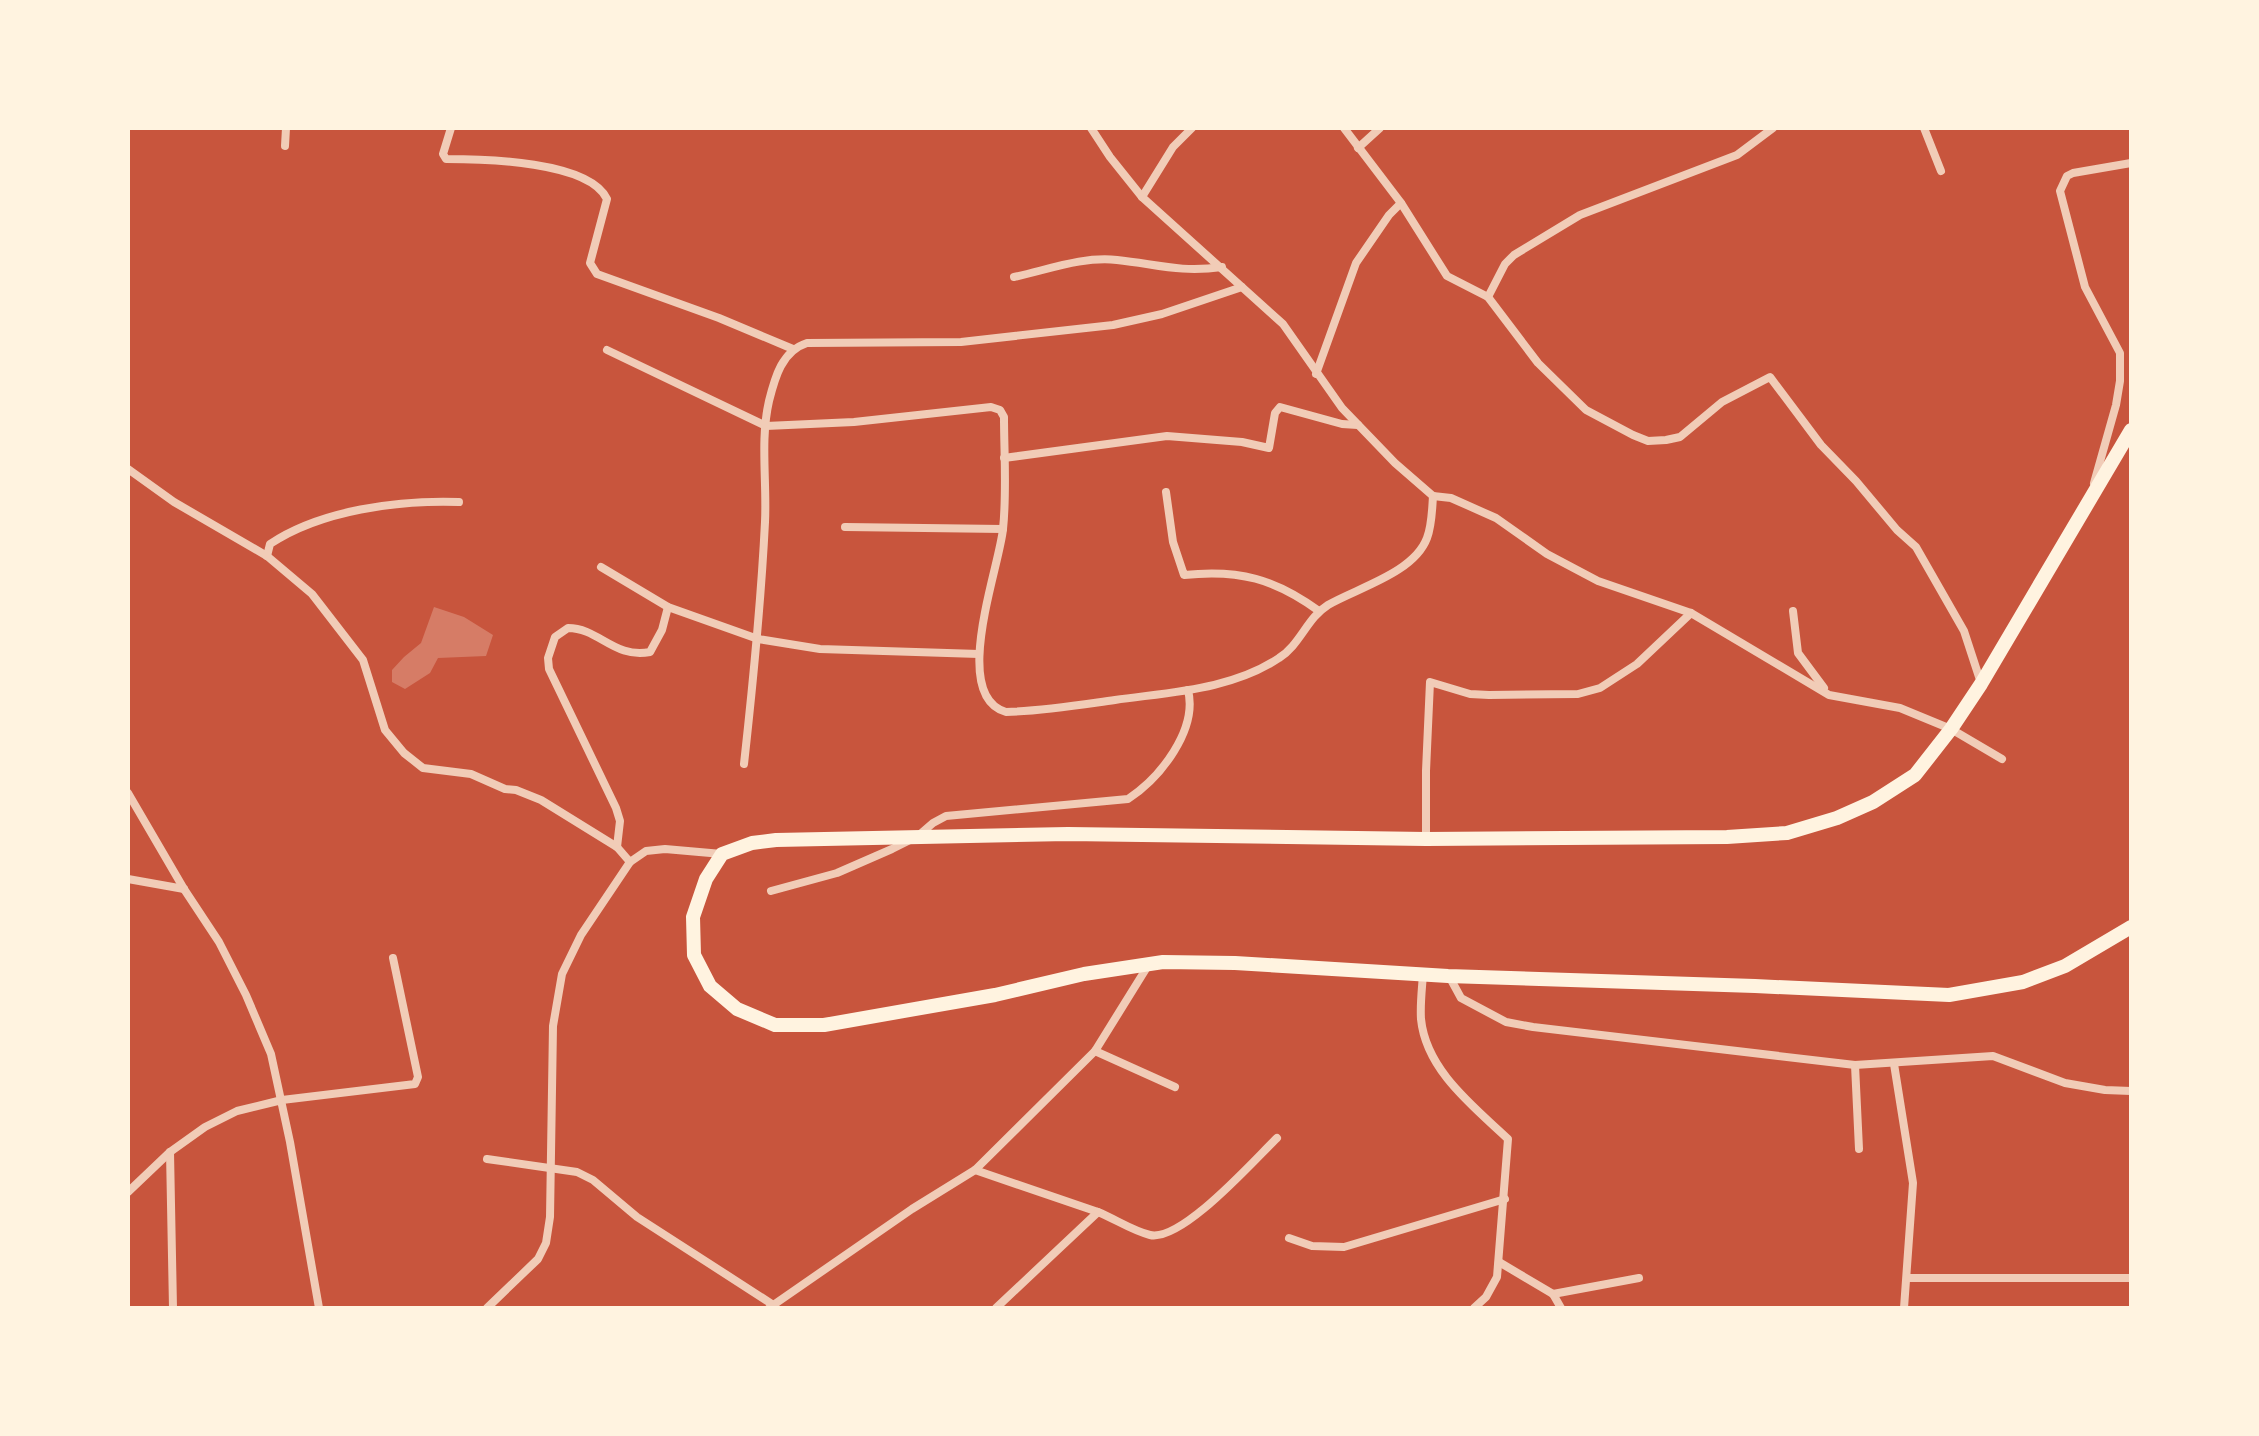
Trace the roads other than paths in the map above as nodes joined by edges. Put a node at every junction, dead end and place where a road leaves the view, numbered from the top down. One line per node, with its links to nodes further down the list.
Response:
1 (286, 128): 9 (street)
2 (451, 128): 19 (street)
3 (1091, 128): 13 (street)
4 (1192, 128): 13 (street)
5 (1344, 128): 10 (street)
6 (1380, 128): 10 (street)
7 (1773, 128): 18 (street)
8 (1924, 128): 12 (street)
9 (285, 146)
10 (1358, 148): 14 (street)
11 (2131, 163): 29 (street)
12 (1941, 171)
13 (1142, 197): 15 (street)
14 (1401, 203): 18 (street); 21 (street)
15 (1222, 267): 16 (street); 17 (street)
16 (1014, 277)
17 (1242, 287): 19 (street); 21 (street)
18 (1488, 297): 41 (street)
19 (793, 349): 23 (street)
20 (607, 350): 23 (street)
21 (1316, 374): 22 (street)
22 (1359, 425): 25 (street); 28 (street)
23 (766, 426): 25 (street); 39 (street)
24 (2131, 430): 29 (main road)
25 (1004, 458): 32 (street)
26 (128, 469): 33 (street)
27 (1166, 492): 36 (street)
28 (1433, 496): 36 (street); 38 (street)
29 (2090, 496): 41 (main road)
30 (459, 502): 33 (street)
31 (845, 527): 32 (street)
32 (1003, 529): 40 (street)
33 (267, 556): 50 (street)
34 (601, 567): 35 (street)
35 (668, 607): 39 (street); 50 (street)
36 (1319, 611): 42 (street)
37 (1793, 611): 43 (street)
38 (1691, 613): 43 (street); 49 (street)
39 (758, 639): 40 (street); 46 (street)
40 (979, 654): 42 (street)
41 (1981, 684): 44 (main road)
42 (1188, 690): 48 (street)
43 (1829, 695): 44 (street)
44 (1951, 729): 45 (street); 49 (main road)
45 (2002, 759)
46 (744, 764)
47 (128, 793): 54 (street)
48 (918, 836): 49 (main road); 51 (main road); 55 (street)
49 (1426, 839)
50 (617, 847): 52 (street)
51 (722, 854): 52 (street); 58 (main road)
52 (630, 862): 71 (street)
53 (128, 879): 54 (street)
54 (184, 889): 66 (street)
55 (771, 891)
56 (2131, 927): 60 (main road)
57 (393, 958): 66 (street)
58 (1150, 964): 59 (main road); 61 (street)
59 (1423, 974): 60 (main road); 74 (street)
60 (1448, 976): 63 (street)
61 (1095, 1051): 64 (street); 72 (street)
62 (1894, 1064): 63 (street); 65 (street); 79 (street)
63 (1855, 1065): 68 (street)
64 (1175, 1087)
65 (2131, 1091)
66 (282, 1100): 69 (street); 84 (street)
67 (1277, 1138): 75 (street)
68 (1859, 1149)
69 (170, 1152): 73 (street); 83 (street)
70 (487, 1159): 71 (street)
71 (550, 1166): 82 (street); 85 (street)
72 (975, 1170): 75 (street); 82 (street)
73 (128, 1192)
74 (1505, 1199): 76 (street); 77 (street)
75 (1098, 1212): 86 (street)
76 (1289, 1238)
77 (1499, 1262): 81 (street); 87 (street)
78 (1639, 1278): 81 (street)
79 (1907, 1278): 80 (street); 89 (street)
80 (2130, 1278)
81 (1553, 1294): 88 (street)
82 (773, 1307)
83 (173, 1308)
84 (319, 1308)
85 (487, 1308)
86 (996, 1308)
87 (1474, 1308)
88 (1561, 1308)
89 (1904, 1308)

